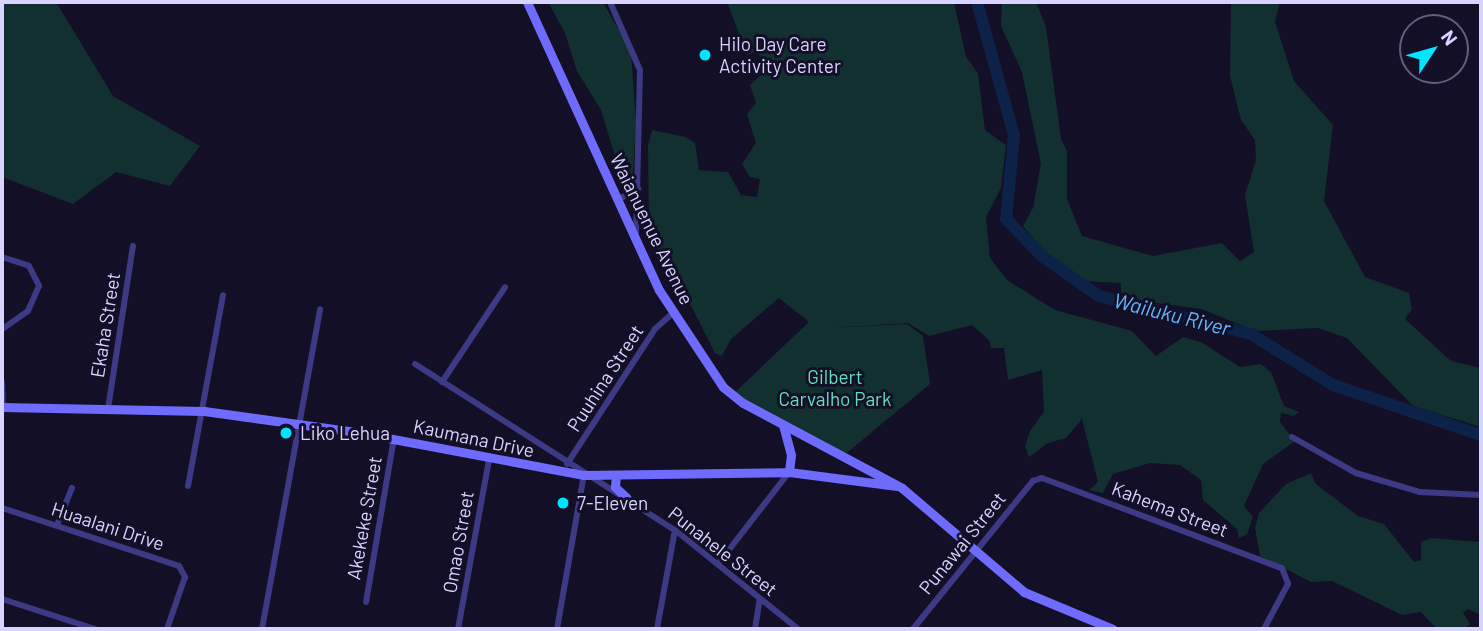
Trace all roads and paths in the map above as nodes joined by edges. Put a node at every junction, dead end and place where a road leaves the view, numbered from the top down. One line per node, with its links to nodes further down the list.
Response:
1 (527, 2): 4 (street, Waianuenue Avenue)
2 (610, 2): 3 (street)
3 (638, 189): 4 (street); 5 (street)
4 (617, 200): 5 (street, Waianuenue Avenue)
5 (635, 242): 11 (street, Waianuenue Avenue)
6 (133, 246): 17 (street, Ekaha Street)
7 (2, 257): 12 (street)
8 (505, 287): 15 (street)
9 (223, 295): 18 (street)
10 (320, 309): 19 (street)
11 (673, 313): 20 (street, Waianuenue Avenue); 24 (street, Puuhina Street)
12 (2, 329)
13 (415, 364): 15 (street, Punahele Street)
14 (2, 382): 16 (street)
15 (442, 382): 24 (street, Punahele Street)
16 (2, 407): 17 (street, Kaumana Drive)
17 (108, 409): 18 (street, Kaumana Drive)
18 (204, 411): 19 (street, Kaumana Drive); 29 (street)
19 (299, 423): 22 (street, Kaumana Drive); 44 (street)
20 (783, 425): 25 (street); 30 (street, Waianuenue Avenue)
21 (1292, 437): 32 (street)
22 (394, 439): 23 (street, Kaumana Drive); 41 (street, Akekeke Street)
23 (489, 460): 26 (street, Kaumana Drive); 45 (street, Omao Street)
24 (567, 464): 26 (street, Punahele Street)
25 (789, 472): 27 (street, Kaumana Drive); 30 (street, Kaumana Drive); 38 (street)
26 (584, 475): 27 (street, Kaumana Drive); 33 (street, Punahele Street); 46 (street)
27 (616, 475): 33 (street)
28 (1037, 478): 37 (street, Punawai Street); 52 (street, Kahema Street)
29 (188, 485)
30 (897, 486): 37 (street, Waianuenue Avenue)
31 (72, 488): 35 (street)
32 (1481, 495)
33 (627, 498): 36 (street, Punahele Street)
34 (2, 508): 35 (street, Huaalani Drive)
35 (57, 525): 43 (street, Huaalani Drive)
36 (675, 530): 38 (street, Punahele Street); 47 (street)
37 (975, 552): 50 (street, Punawai Street); 51 (street, Waianuenue Avenue)
38 (718, 564): 40 (street, Punahele Street)
39 (2, 599): 42 (street)
40 (760, 599): 48 (street); 49 (street, Punahele Street)
41 (366, 602)
42 (95, 629)
43 (167, 629)
44 (262, 629)
45 (458, 629)
46 (557, 629)
47 (657, 629)
48 (755, 629)
49 (798, 629)
50 (913, 629)
51 (1113, 629)
52 (1264, 629)

